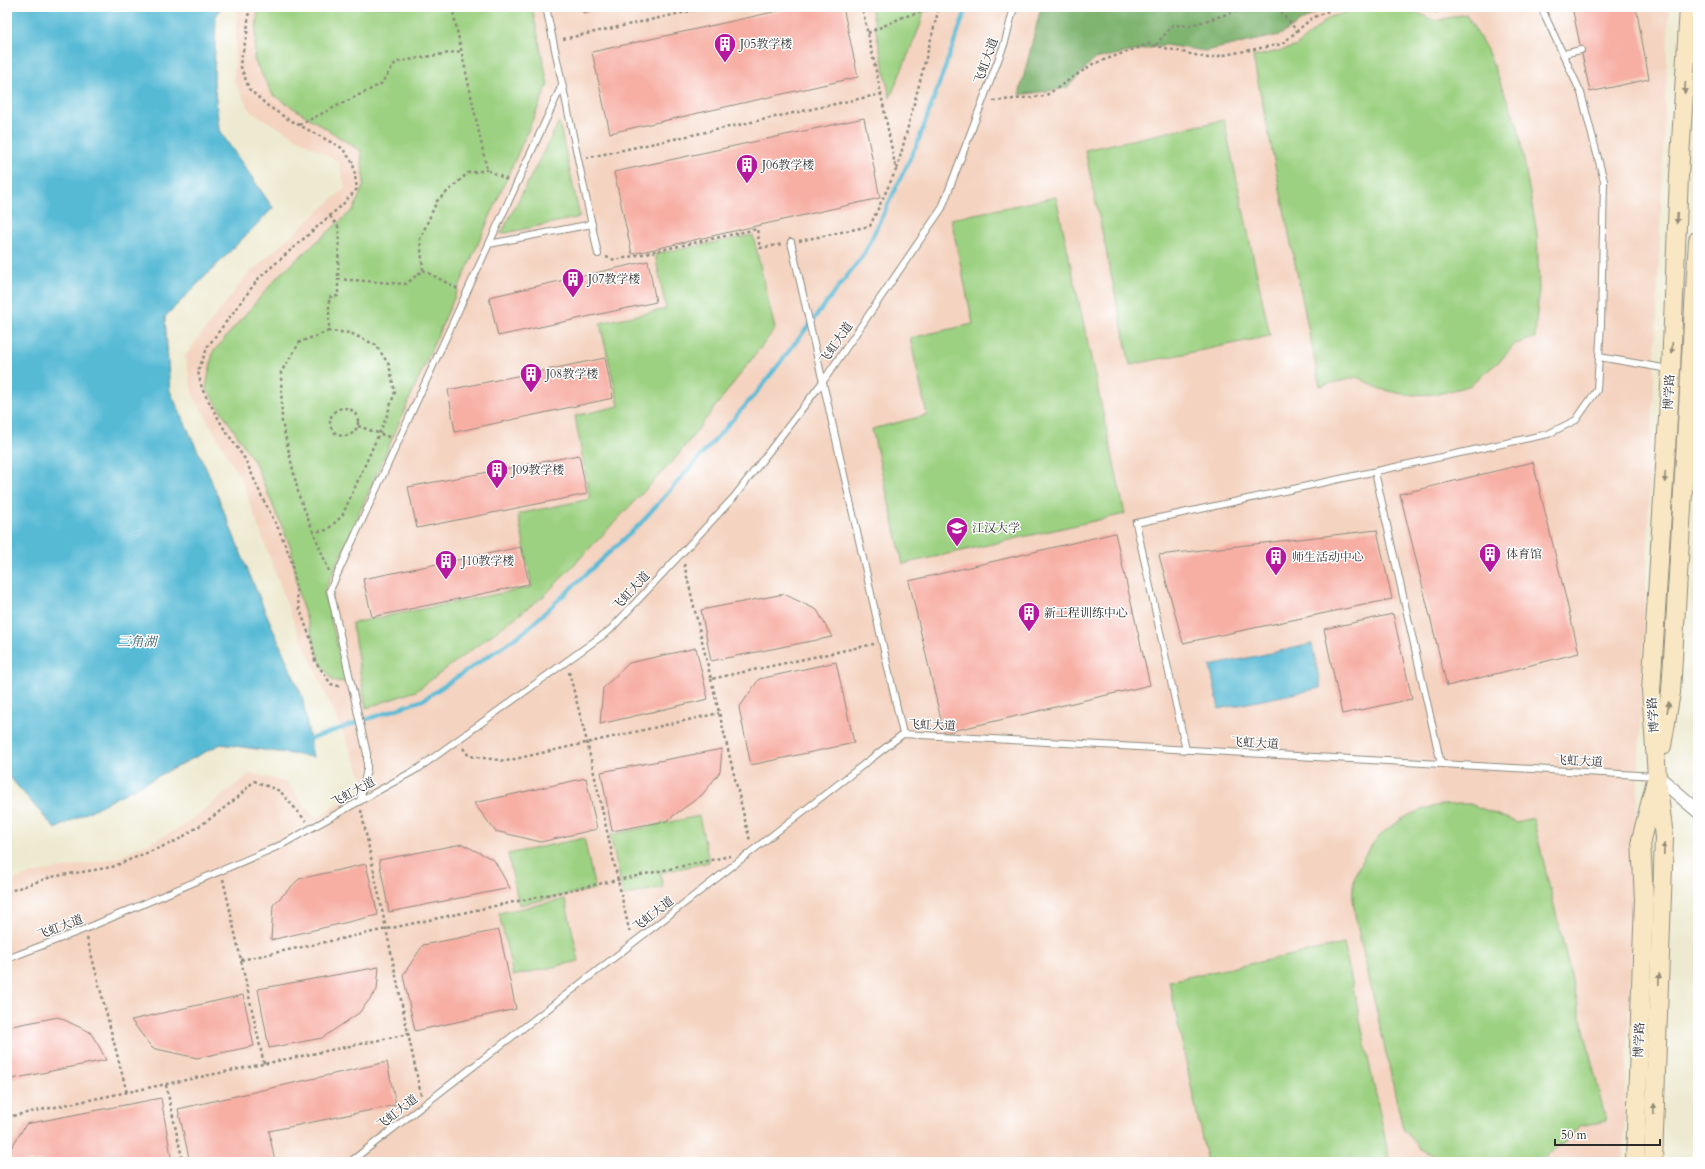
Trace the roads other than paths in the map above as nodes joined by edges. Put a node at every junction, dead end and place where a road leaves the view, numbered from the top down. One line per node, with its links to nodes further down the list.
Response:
1 (546, 7): 8 (lane)
2 (1014, 7): 16 (lane, 飞虹大道)
3 (1541, 7): 7 (lane)
4 (1689, 7): 5 (main road, 博学路)
5 (1693, 42): 15 (main road, 博学路, one-way to 15)
6 (1581, 50): 7 (lane)
7 (1563, 54): 14 (lane)
8 (562, 85): 9 (lane); 12 (lane)
9 (592, 224): 12 (lane); 13 (lane)
10 (1698, 240): 21 (main road, 博学路, one-way to 10)
11 (791, 242): 16 (lane)
12 (489, 244): 22 (lane)
13 (598, 254)
14 (1599, 357): 15 (lane); 17 (lane)
15 (1671, 369): 21 (main road, 博学路, one-way to 21)
16 (824, 380): 18 (lane); 22 (lane, 飞虹大道)
17 (1375, 472): 19 (lane); 20 (lane)
18 (903, 734): 19 (lane, 飞虹大道); 25 (lane, 飞虹大道)
19 (1186, 750): 20 (lane, 飞虹大道)
20 (1441, 764): 21 (lane, 飞虹大道)
21 (1657, 776): 23 (street); 26 (main road, 博学路); 27 (main road, 博学路, one-way to 21)
22 (360, 801): 24 (lane, 飞虹大道)
23 (1698, 811)
24 (7, 959)
25 (350, 1162)
26 (1635, 1162)
27 (1652, 1162)

